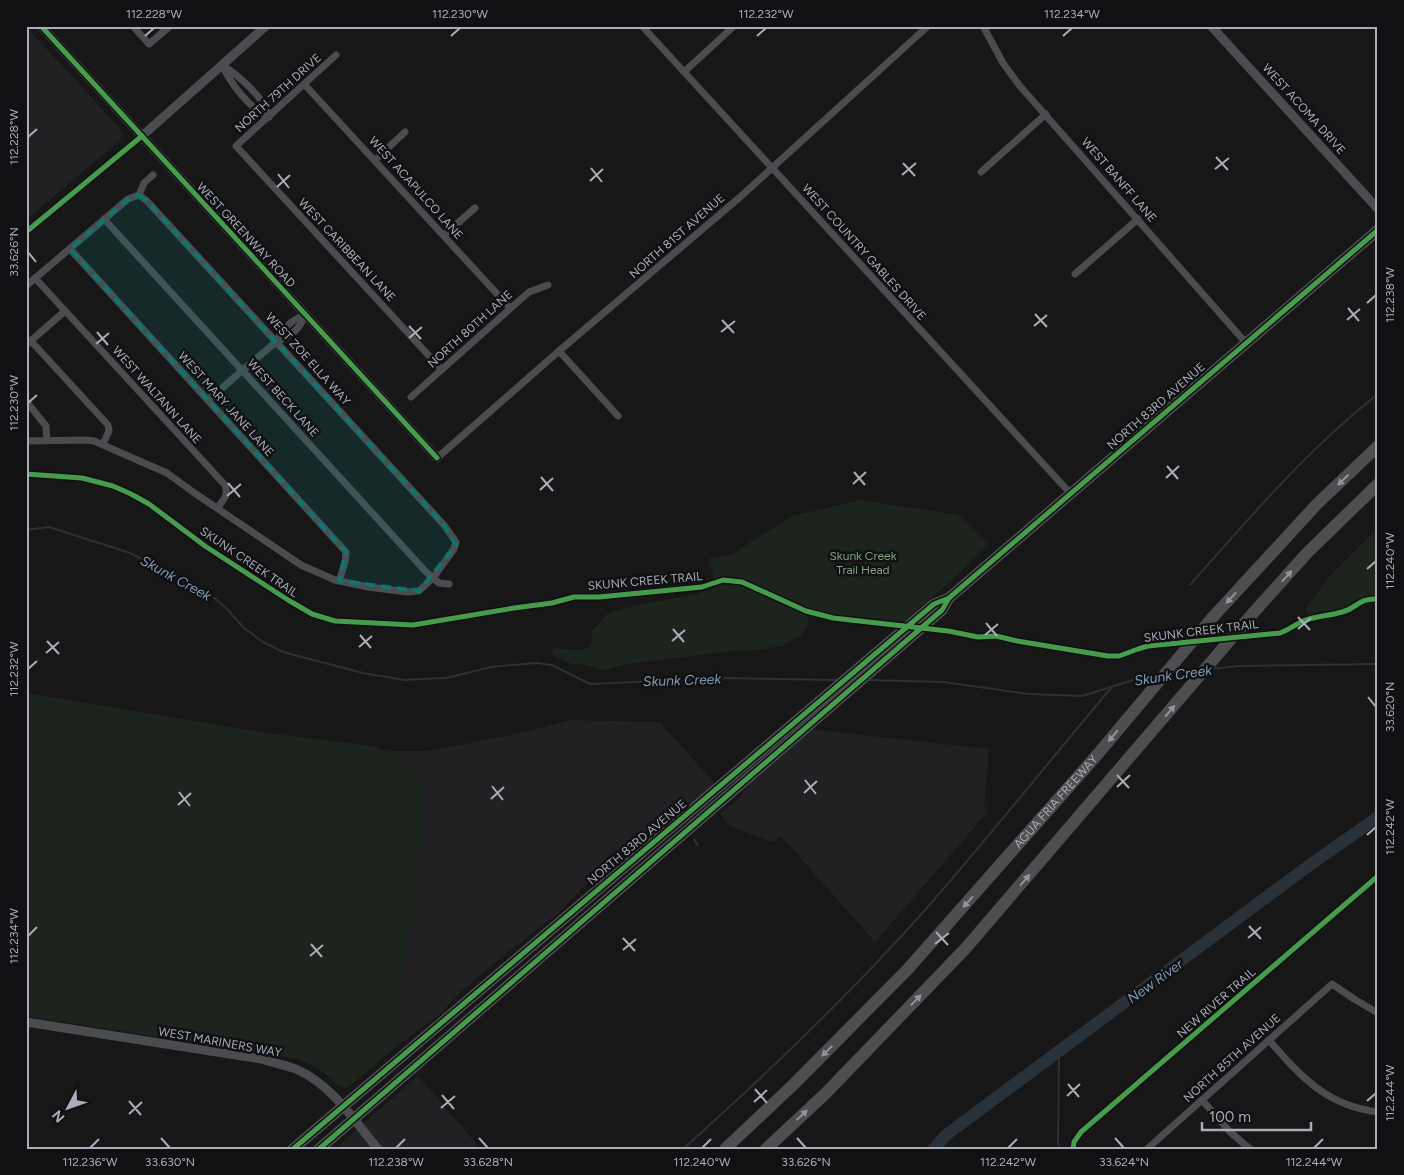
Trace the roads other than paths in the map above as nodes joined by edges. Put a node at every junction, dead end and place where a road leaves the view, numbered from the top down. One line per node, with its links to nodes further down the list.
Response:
1 (41, 26): 17 (street, WEST GREENWAY ROAD)
2 (133, 26): 3 (street)
3 (170, 26)
4 (266, 26): 11 (street)
5 (642, 26): 12 (street, WEST COUNTRY GABLES DRIVE)
6 (734, 26): 12 (street)
7 (928, 26): 20 (street, NORTH 81ST AVENUE)
8 (983, 26): 14 (street, WEST BANFF LANE)
9 (1211, 26): 25 (street, WEST ACOMA DRIVE)
10 (336, 56): 13 (street, NORTH 79TH DRIVE)
11 (222, 65): 15 (street); 17 (street)
12 (684, 72): 20 (street, WEST COUNTRY GABLES DRIVE)
13 (304, 85): 15 (street, NORTH 79TH DRIVE); 19 (street, WEST ACAPULCO LANE)
14 (1046, 114): 21 (street); 26 (street, WEST BANFF LANE)
15 (269, 116): 18 (street, NORTH 79TH DRIVE)
16 (405, 132): 19 (street)
17 (142, 136): 29 (street); 38 (street, WEST GREENWAY ROAD)
18 (236, 146): 44 (street, WEST CARIBBEAN LANE)
19 (375, 160): 30 (street, WEST ACAPULCO LANE)
20 (772, 168): 42 (street, NORTH 81ST AVENUE); 55 (street, WEST COUNTRY GABLES DRIVE)
21 (981, 172)
22 (154, 175): 23 (street)
23 (139, 195): 27 (street); 39 (street, WEST ZOE ELLA WAY)
24 (475, 208): 30 (street)
25 (1378, 209)
26 (1138, 219): 32 (street); 41 (street, WEST BANFF LANE)
27 (104, 220): 31 (street); 43 (street, WEST BECK LANE)
28 (1378, 230): 41 (main road, NORTH 83RD AVENUE)
29 (26, 232)
30 (444, 235): 36 (street, WEST ACAPULCO LANE)
31 (70, 249): 33 (street); 46 (street, WEST MARY JANE LANE)
32 (1075, 274)
33 (35, 278): 35 (street); 37 (street, WEST WALTANN LANE)
34 (548, 285): 36 (street, NORTH 80TH LANE)
35 (26, 286)
36 (510, 308): 44 (street, NORTH 80TH LANE)
37 (65, 311): 40 (street); 56 (street, WEST WALTANN LANE)
38 (306, 315): 39 (street); 53 (street, WEST GREENWAY ROAD)
39 (277, 341): 43 (street); 57 (street, WEST ZOE ELLA WAY)
40 (29, 343): 51 (street)
41 (1246, 343): 55 (main road, NORTH 83RD AVENUE)
42 (559, 352): 48 (street); 53 (street, NORTH 81ST AVENUE)
43 (242, 370): 46 (street); 57 (street, WEST BECK LANE)
44 (442, 370): 45 (street, NORTH 80TH LANE)
45 (411, 397)
46 (208, 400): 58 (street, WEST MARY JANE LANE)
47 (27, 403): 50 (street)
48 (618, 416)
49 (26, 441): 50 (street)
50 (47, 441): 51 (street)
51 (103, 444): 56 (street)
52 (1378, 446): 71 (highway, AGUA FRIA FREEWAY, one-way to 71)
53 (437, 458)
54 (1378, 484): 72 (highway, one-way to 54)
55 (1070, 493): 60 (main road, NORTH 83RD AVENUE)
56 (217, 508): 58 (street)
57 (432, 578): 58 (street); 59 (street, WEST BECK LANE)
58 (339, 581)
59 (449, 584)
60 (949, 598): 65 (main road, NORTH 83RD AVENUE); 67 (main road, NORTH 83RD AVENUE)
61 (1378, 1014): 63 (street, NORTH 85TH AVENUE)
62 (26, 1022): 65 (street, WEST MARINERS WAY)
63 (1269, 1040): 64 (street, NORTH 85TH AVENUE); 66 (street)
64 (1202, 1100): 73 (street, NORTH 85TH AVENUE); 74 (street)
65 (342, 1107): 67 (street, WEST MARINERS WAY); 68 (main road, NORTH 83RD AVENUE)
66 (1378, 1112)
67 (353, 1120): 69 (main road, NORTH 83RD AVENUE); 70 (street, WEST MARINERS WAY)
68 (293, 1149)
69 (319, 1149)
70 (378, 1149)
71 (725, 1149)
72 (766, 1149)
73 (1147, 1149)
74 (1250, 1149)

